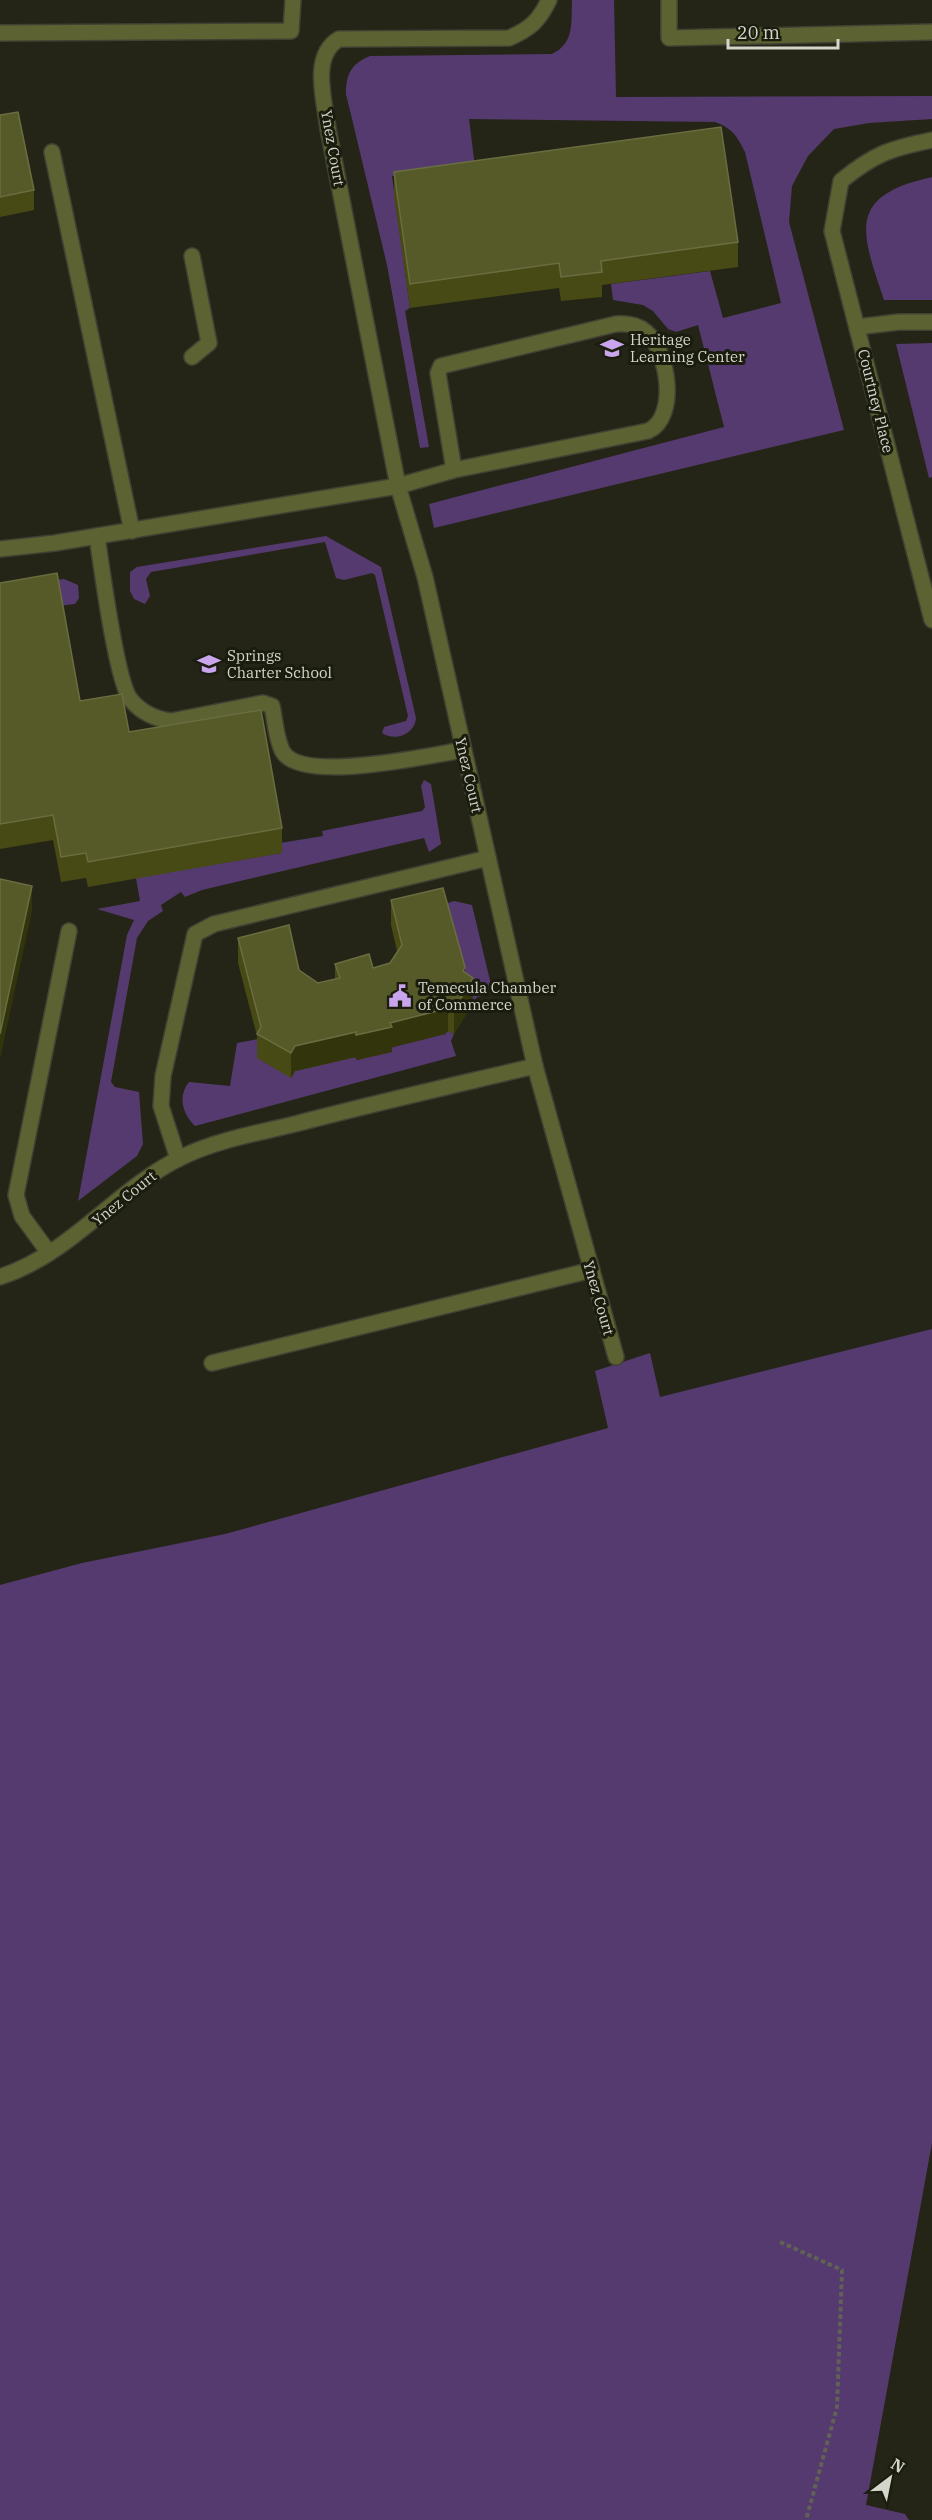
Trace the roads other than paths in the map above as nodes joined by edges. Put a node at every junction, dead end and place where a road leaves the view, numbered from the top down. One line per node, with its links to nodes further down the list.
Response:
1 (293, 0): 6 (street)
2 (549, 0): 14 (street, Ynez Court)
3 (669, 0): 5 (street)
4 (0, 17): 6 (street)
5 (932, 32)
6 (3, 33)
7 (932, 140): 11 (street, Courtney Place)
8 (52, 152): 15 (street)
9 (192, 256): 12 (street)
10 (932, 322): 11 (street)
11 (857, 327): 18 (street, Courtney Place)
12 (192, 357)
13 (454, 470): 13 (street); 14 (street)
14 (398, 486): 15 (street); 19 (street, Ynez Court)
15 (132, 531): 16 (street)
16 (97, 536): 17 (street); 19 (street)
17 (0, 549)
18 (932, 620)
19 (463, 750): 20 (street, Ynez Court)
20 (488, 858): 22 (street, Ynez Court); 23 (street)
21 (69, 931): 24 (street)
22 (535, 1066): 23 (street, Ynez Court); 25 (street, Ynez Court)
23 (178, 1159): 24 (street, Ynez Court)
24 (49, 1253): 26 (street, Ynez Court)
25 (592, 1270): 27 (street, Ynez Court); 28 (street)
26 (0, 1277)
27 (616, 1357)
28 (213, 1363)

